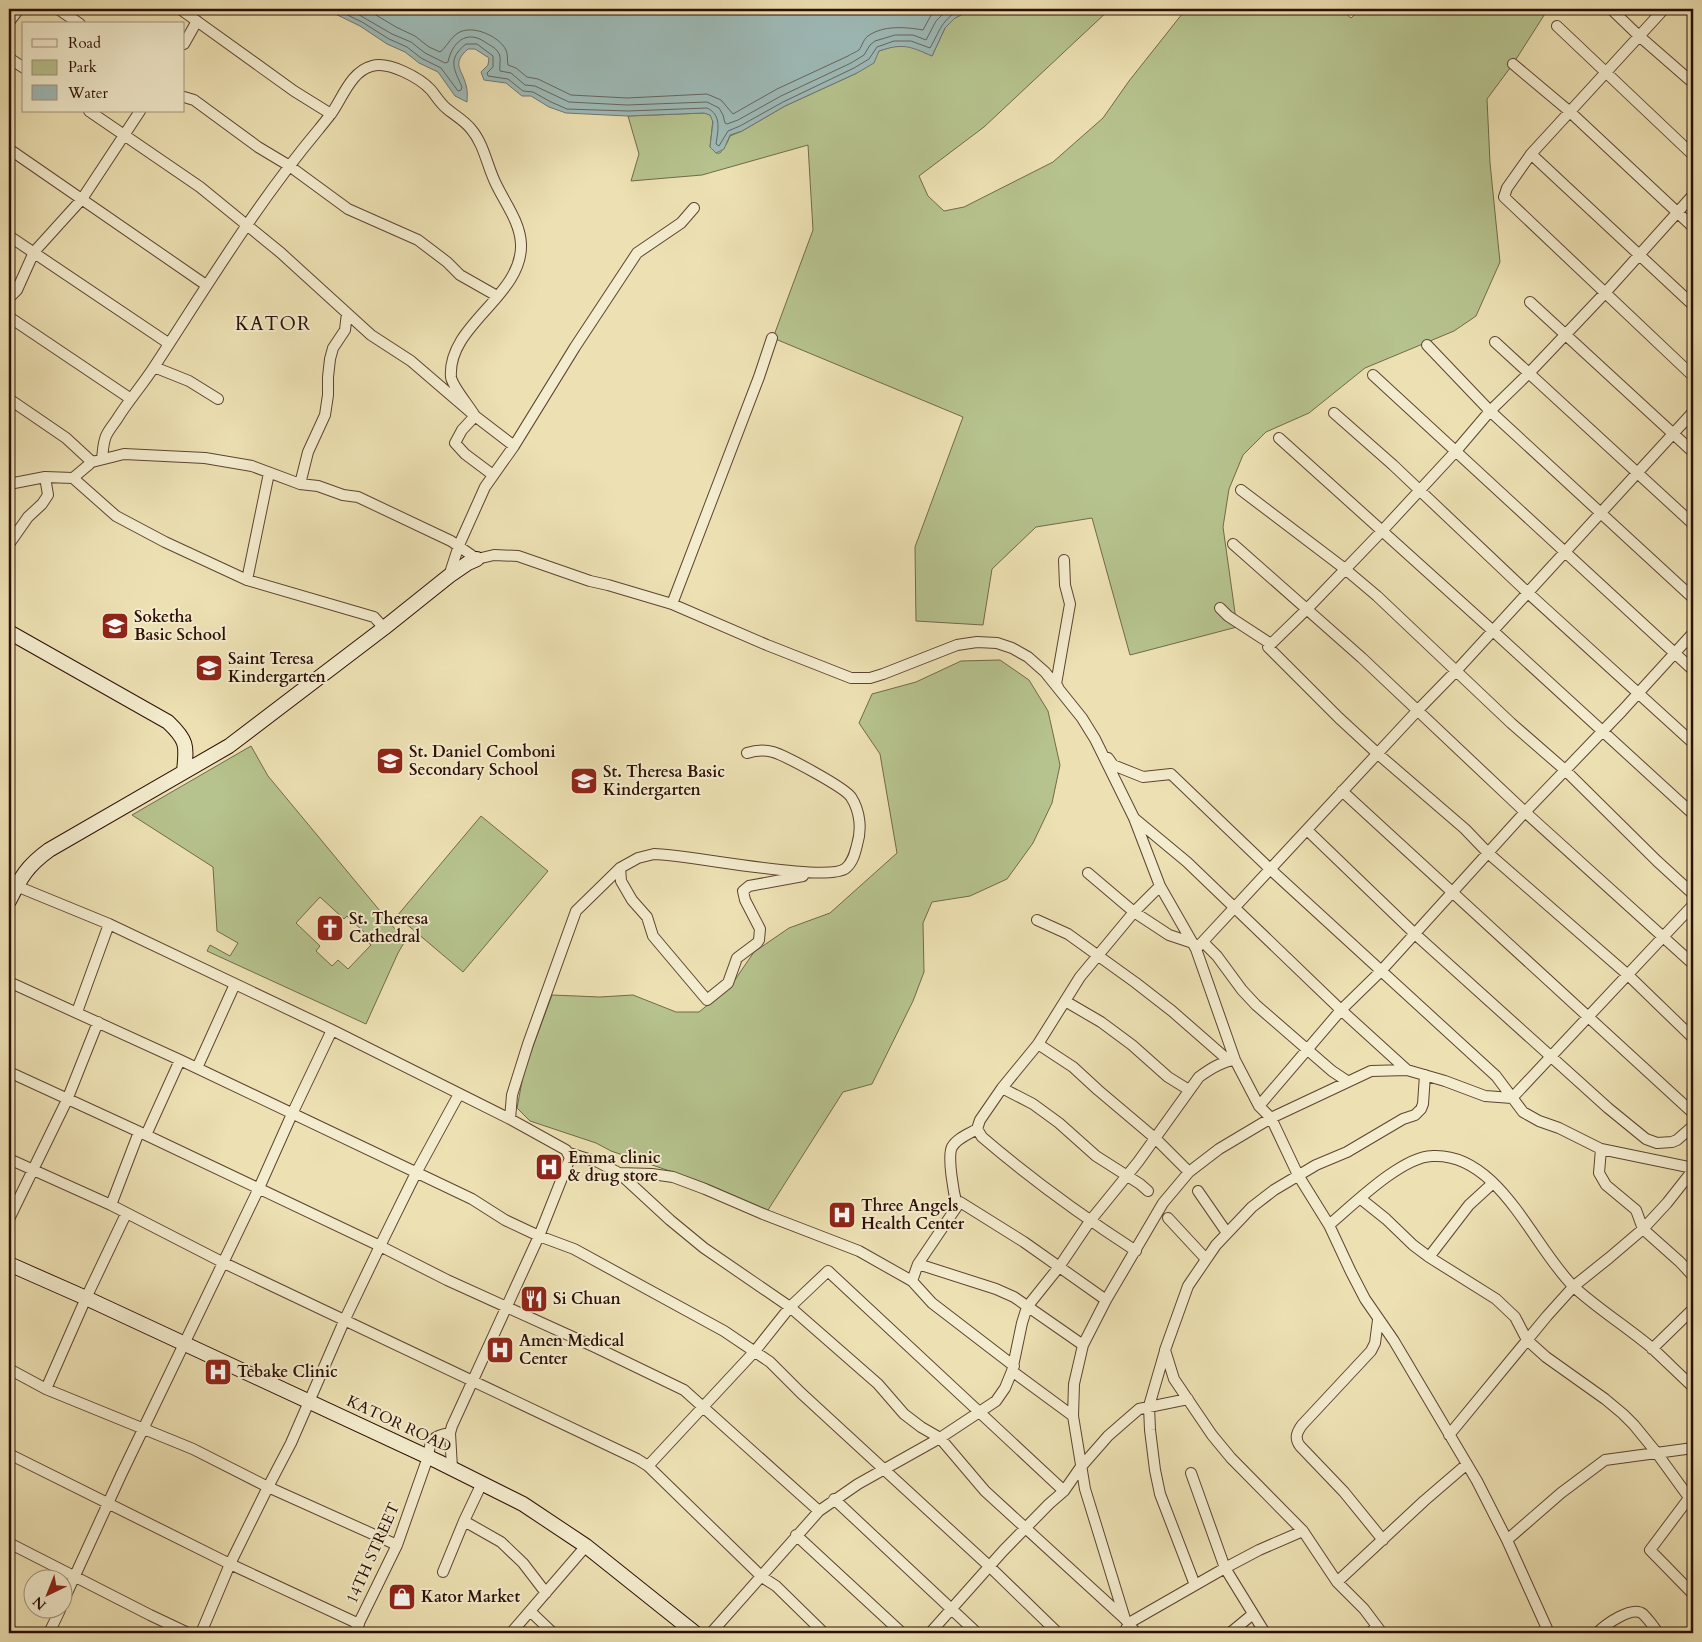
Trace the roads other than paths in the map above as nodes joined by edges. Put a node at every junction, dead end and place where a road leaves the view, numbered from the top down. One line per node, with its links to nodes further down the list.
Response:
1 (19, 9): 9 (street)
2 (58, 9): 10 (street)
3 (180, 9): 8 (street)
4 (1611, 9): 12 (street)
5 (1664, 9): 12 (street)
6 (1690, 9): 7 (street)
7 (1693, 12)
8 (198, 21): 13 (street); 23 (street)
9 (9, 22)
10 (77, 22)
11 (1557, 26): 17 (street)
12 (1638, 35): 17 (street); 18 (street)
13 (185, 42)
14 (9, 58): 16 (street)
15 (1513, 64): 20 (street)
16 (22, 67)
17 (1605, 73): 20 (street); 27 (street)
18 (1693, 83)
19 (185, 97): 28 (street)
20 (1569, 111): 26 (street); 32 (street)
21 (90, 112): 24 (street)
22 (139, 112): 24 (street)
23 (332, 114): 28 (street); 40 (street)
24 (124, 135): 30 (street); 33 (street)
25 (9, 149): 30 (street)
26 (1531, 154): 37 (street); 39 (street)
27 (1693, 155)
28 (288, 165): 33 (street); 40 (street)
29 (1693, 195): 32 (street)
30 (82, 199): 36 (street); 38 (street)
31 (694, 208): 64 (street)
32 (1678, 213): 34 (street); 37 (street)
33 (247, 226): 38 (street); 44 (street)
34 (1693, 227)
35 (9, 236): 36 (street)
36 (34, 252): 41 (street); 49 (street)
37 (1640, 255): 39 (street); 43 (street)
38 (206, 285): 49 (street)
39 (1605, 293): 46 (street); 54 (street)
40 (497, 296): 61 (street)
41 (9, 298)
42 (1530, 302): 46 (street)
43 (1693, 305)
44 (347, 313): 61 (street); 74 (street)
45 (9, 317): 56 (street)
46 (1566, 334): 52 (street); 62 (street)
47 (772, 338): 91 (street)
48 (1495, 342): 52 (street)
49 (168, 343): 51 (street)
50 (1427, 345): 58 (street)
51 (154, 367): 56 (street); 57 (street)
52 (1530, 372): 58 (street); 68 (street)
53 (1373, 375): 65 (street)
54 (1693, 376)
55 (9, 399): 67 (street)
56 (131, 399): 67 (street)
57 (218, 399)
58 (1490, 411): 65 (street); 77 (street)
59 (1693, 412): 62 (street)
60 (1334, 413): 76 (street)
61 (475, 416): 64 (street); 70 (street)
62 (1673, 434): 66 (street); 68 (street)
63 (1279, 438): 79 (street)
64 (514, 446): 70 (street)
65 (1456, 451): 76 (street); 83 (street)
66 (1693, 452)
67 (97, 460): 69 (street); 72 (street)
68 (1638, 472): 77 (street); 78 (street)
69 (269, 474): 74 (street); 88 (street)
70 (493, 475): 82 (street)
71 (45, 476): 72 (street); 73 (street); 80 (street)
72 (73, 478): 88 (street)
73 (9, 484)
74 (300, 484): 82 (street)
75 (1241, 490): 86 (street)
76 (1420, 490): 79 (street); 89 (street)
77 (1601, 512): 83 (street); 90 (street)
78 (1693, 524)
79 (1382, 531): 86 (street); 95 (street)
80 (9, 544)
81 (1233, 544): 93 (street)
82 (459, 545): 84 (street); 87 (street)
83 (1564, 551): 89 (street); 99 (street)
84 (477, 559): 87 (street); 91 (street)
85 (1064, 560): 102 (street)
86 (1345, 569): 93 (street); 100 (street)
87 (449, 576): 94 (street)
88 (247, 580): 94 (street)
89 (1527, 592): 95 (street); 103 (street)
90 (1693, 598)
91 (672, 604): 102 (street)
92 (1220, 608): 98 (street)
93 (1307, 609): 98 (street); 104 (street)
94 (384, 628): 110 (street)
95 (1492, 630): 100 (street); 105 (street)
96 (9, 632): 110 (street)
97 (1693, 633): 99 (street)
98 (1271, 644): 108 (street)
99 (1675, 653): 101 (street); 103 (street)
100 (1457, 670): 104 (street); 109 (street)
101 (1693, 670)
102 (1056, 684): 114 (street); 118 (street)
103 (1638, 693): 105 (street); 106 (street)
104 (1417, 711): 108 (street); 112 (street)
105 (1602, 731): 109 (street); 113 (street)
106 (1693, 743)
107 (747, 753): 119 (street)
108 (1378, 754): 111 (street); 116 (street)
109 (1565, 770): 112 (street); 124 (street)
110 (184, 771): 121 (street)
111 (1342, 792): 115 (street); 123 (street)
112 (1525, 812): 116 (street); 132 (street)
113 (1693, 814)
114 (1134, 818): 122 (street); 127 (street)
115 (1307, 830): 118 (street); 131 (street)
116 (1488, 853): 123 (street); 137 (street)
117 (620, 868): 119 (street); 119 (street); 166 (street)
118 (1270, 869): 127 (street); 136 (street)
119 (821, 872)
120 (1088, 873): 128 (street)
121 (13, 885): 125 (street); 130 (street)
122 (1160, 886): 128 (street); 133 (street)
123 (1452, 892): 131 (street); 143 (street)
124 (1693, 894)
125 (9, 901)
126 (1693, 905): 132 (street)
127 (1235, 908): 133 (street); 141 (street)
128 (1134, 912): 133 (street); 134 (street)
129 (1038, 920): 134 (street)
130 (109, 924): 139 (street); 142 (street)
131 (1415, 934): 136 (street); 149 (street)
132 (1664, 937): 135 (street); 137 (street)
133 (1197, 945): 148 (street); 151 (street)
134 (1097, 955): 140 (street); 151 (street)
135 (1693, 964)
136 (1381, 971): 141 (street); 160 (street)
137 (1628, 975): 143 (street); 146 (street)
138 (9, 982): 142 (street)
139 (235, 984): 145 (street); 152 (street)
140 (1065, 1002): 147 (street); 158 (street)
141 (1341, 1010): 148 (street); 153 (street)
142 (77, 1012): 144 (street)
143 (1589, 1016): 149 (street); 163 (street)
144 (98, 1022): 150 (street); 161 (street)
145 (332, 1030): 159 (street); 164 (street)
146 (1693, 1038)
147 (1038, 1044): 157 (street); 170 (street)
148 (1306, 1050): 156 (street); 162 (street)
149 (1552, 1056): 160 (street); 167 (street)
150 (180, 1060): 152 (street); 169 (street)
151 (1232, 1060): 158 (street); 162 (street)
152 (197, 1068): 164 (street)
153 (1407, 1070): 155 (street); 156 (street)
154 (9, 1072): 161 (street)
155 (1425, 1075): 160 (street); 179 (street)
156 (1347, 1081): 165 (street)
157 (1002, 1088): 168 (street); 180 (street)
158 (1189, 1090): 170 (street)
159 (459, 1094): 166 (street); 177 (street)
160 (1512, 1098): 171 (street)
161 (67, 1100): 169 (street); 175 (street)
162 (1259, 1106): 165 (street)
163 (1693, 1113)
164 (292, 1114): 177 (street); 182 (street)
165 (1271, 1118): 176 (street); 179 (street)
166 (510, 1119): 172 (street)
167 (1693, 1126)
168 (978, 1129): 187 (street); 191 (street)
169 (142, 1133): 182 (street); 186 (street)
170 (1156, 1139): 176 (street); 180 (street)
171 (1600, 1149): 174 (street); 193 (street)
172 (569, 1153): 178 (street); 195 (street)
173 (9, 1158): 175 (street)
174 (1693, 1169): 193 (street)
175 (32, 1170): 186 (street); 190 (street)
176 (1189, 1172): 197 (street)
177 (416, 1173): 195 (street); 196 (street)
178 (619, 1173): 205 (street); 209 (street)
179 (1298, 1174): 192 (street); 194 (street)
180 (1127, 1176): 183 (street); 191 (street)
181 (1493, 1183): 185 (street); 198 (street); 206 (street)
182 (259, 1188): 196 (street); 200 (street)
183 (1148, 1191)
184 (1198, 1191): 194 (street)
185 (1360, 1199): 192 (street); 198 (street)
186 (111, 1205): 188 (street)
187 (957, 1206): 202 (street); 203 (street)
188 (126, 1214): 200 (street); 207 (street)
189 (1168, 1218): 199 (street)
190 (9, 1219)
191 (1090, 1221): 197 (street); 203 (street)
192 (1329, 1225): 214 (street)
193 (1643, 1229): 204 (street); 206 (street)
194 (1227, 1233): 199 (street)
195 (539, 1236): 211 (street); 220 (street)
196 (380, 1246): 211 (street); 213 (street)
197 (1136, 1251): 208 (street)
198 (1430, 1257): 215 (street)
199 (1206, 1260): 219 (street)
200 (224, 1262): 213 (street); 216 (street)
201 (9, 1264): 207 (street, KATOR ROAD)
202 (918, 1264): 205 (street); 210 (street)
203 (1059, 1267): 208 (street); 210 (street)
204 (1693, 1276)
205 (912, 1281): 221 (street)
206 (1574, 1286): 215 (street); 218 (street)
207 (86, 1298): 216 (street, KATOR ROAD); 225 (street)
208 (1106, 1300): 217 (street)
209 (790, 1307): 220 (street); 230 (street); 235 (street)
210 (1028, 1307): 217 (street); 221 (street)
211 (506, 1308): 223 (street); 229 (street)
212 (1693, 1311): 218 (street)
213 (345, 1319): 223 (street); 227 (street)
214 (1378, 1320): 234 (street); 257 (street)
215 (1527, 1340): 234 (street); 237 (street)
216 (185, 1344): 227 (street, KATOR ROAD); 232 (street)
217 (1083, 1345): 231 (street)
218 (1652, 1349): 224 (street)
219 (1165, 1350): 226 (street); 228 (street)
220 (755, 1352): 229 (street); 244 (street)
221 (1013, 1368): 230 (street); 231 (street)
222 (9, 1369): 225 (street)
223 (473, 1380): 233 (street); 241 (street)
224 (1693, 1387)
225 (46, 1389): 232 (street)
226 (1188, 1399): 228 (street); 255 (street)
227 (310, 1402): 239 (street, KATOR ROAD); 247 (street)
228 (1149, 1406): 243 (street); 270 (street)
229 (703, 1407): 241 (street); 252 (street)
230 (979, 1411): 235 (street); 248 (street)
231 (1073, 1416): 243 (street)
232 (143, 1428): 247 (street); 251 (street)
233 (450, 1433): 239 (street, 14TH STREET); 242 (street)
234 (1449, 1435): 240 (street)
235 (940, 1438): 244 (street); 254 (street)
236 (1693, 1448): 237 (street)
237 (1656, 1452): 250 (street); 258 (street)
238 (9, 1454): 251 (street)
239 (428, 1456): 242 (street, KATOR ROAD); 260 (street, 14TH STREET)
240 (1467, 1464): 257 (street); 258 (street)
241 (648, 1466): 267 (street)
242 (452, 1468): 246 (street, KATOR ROAD)
243 (1080, 1468): 248 (street); 277 (street)
244 (885, 1470): 249 (street); 263 (street)
245 (1191, 1472): 264 (street)
246 (482, 1483): 253 (street); 261 (street, KATOR ROAD)
247 (268, 1487): 260 (street); 262 (street)
248 (1064, 1491): 254 (street)
249 (834, 1499): 252 (street); 273 (street)
250 (1691, 1501): 272 (street)
251 (108, 1504): 262 (street); 266 (street)
252 (819, 1510): 256 (street)
253 (464, 1521): 265 (street); 271 (street)
254 (1025, 1528): 263 (street); 277 (street)
255 (1303, 1531): 264 (street); 268 (street)
256 (796, 1535): 267 (street); 290 (street)
257 (1383, 1540): 268 (street)
258 (1508, 1540): 298 (street)
259 (9, 1543): 266 (street)
260 (397, 1545): 278 (street, 14TH STREET)
261 (586, 1546): 271 (street); 280 (street, KATOR ROAD)
262 (230, 1564): 278 (street); 285 (street)
263 (989, 1566): 273 (street); 293 (street)
264 (1225, 1568): 270 (street); 275 (street)
265 (442, 1572)
266 (75, 1577): 269 (street); 284 (street)
267 (762, 1577): 288 (street); 289 (street)
268 (1337, 1582): 281 (street)
269 (72, 1583)
270 (1195, 1585): 277 (street)
271 (546, 1593): 274 (street)
272 (1693, 1594)
273 (951, 1609): 291 (street); 292 (street)
274 (530, 1611): 286 (street); 287 (street)
275 (1253, 1614): 296 (street); 297 (street)
276 (55, 1620): 283 (street)
277 (1127, 1621): 294 (street); 295 (street)
278 (356, 1629)
279 (9, 1630): 282 (street)
280 (688, 1631)
281 (1376, 1631)
282 (15, 1633)
283 (49, 1633)
284 (188, 1633)
285 (201, 1633)
286 (511, 1633)
287 (553, 1633)
288 (711, 1633)
289 (824, 1633)
290 (902, 1633)
291 (930, 1633)
292 (977, 1633)
293 (1058, 1633)
294 (1124, 1633)
295 (1136, 1633)
296 (1230, 1633)
297 (1264, 1633)
298 (1550, 1633)
299 (1597, 1633): 300 (street)
300 (1658, 1633)

